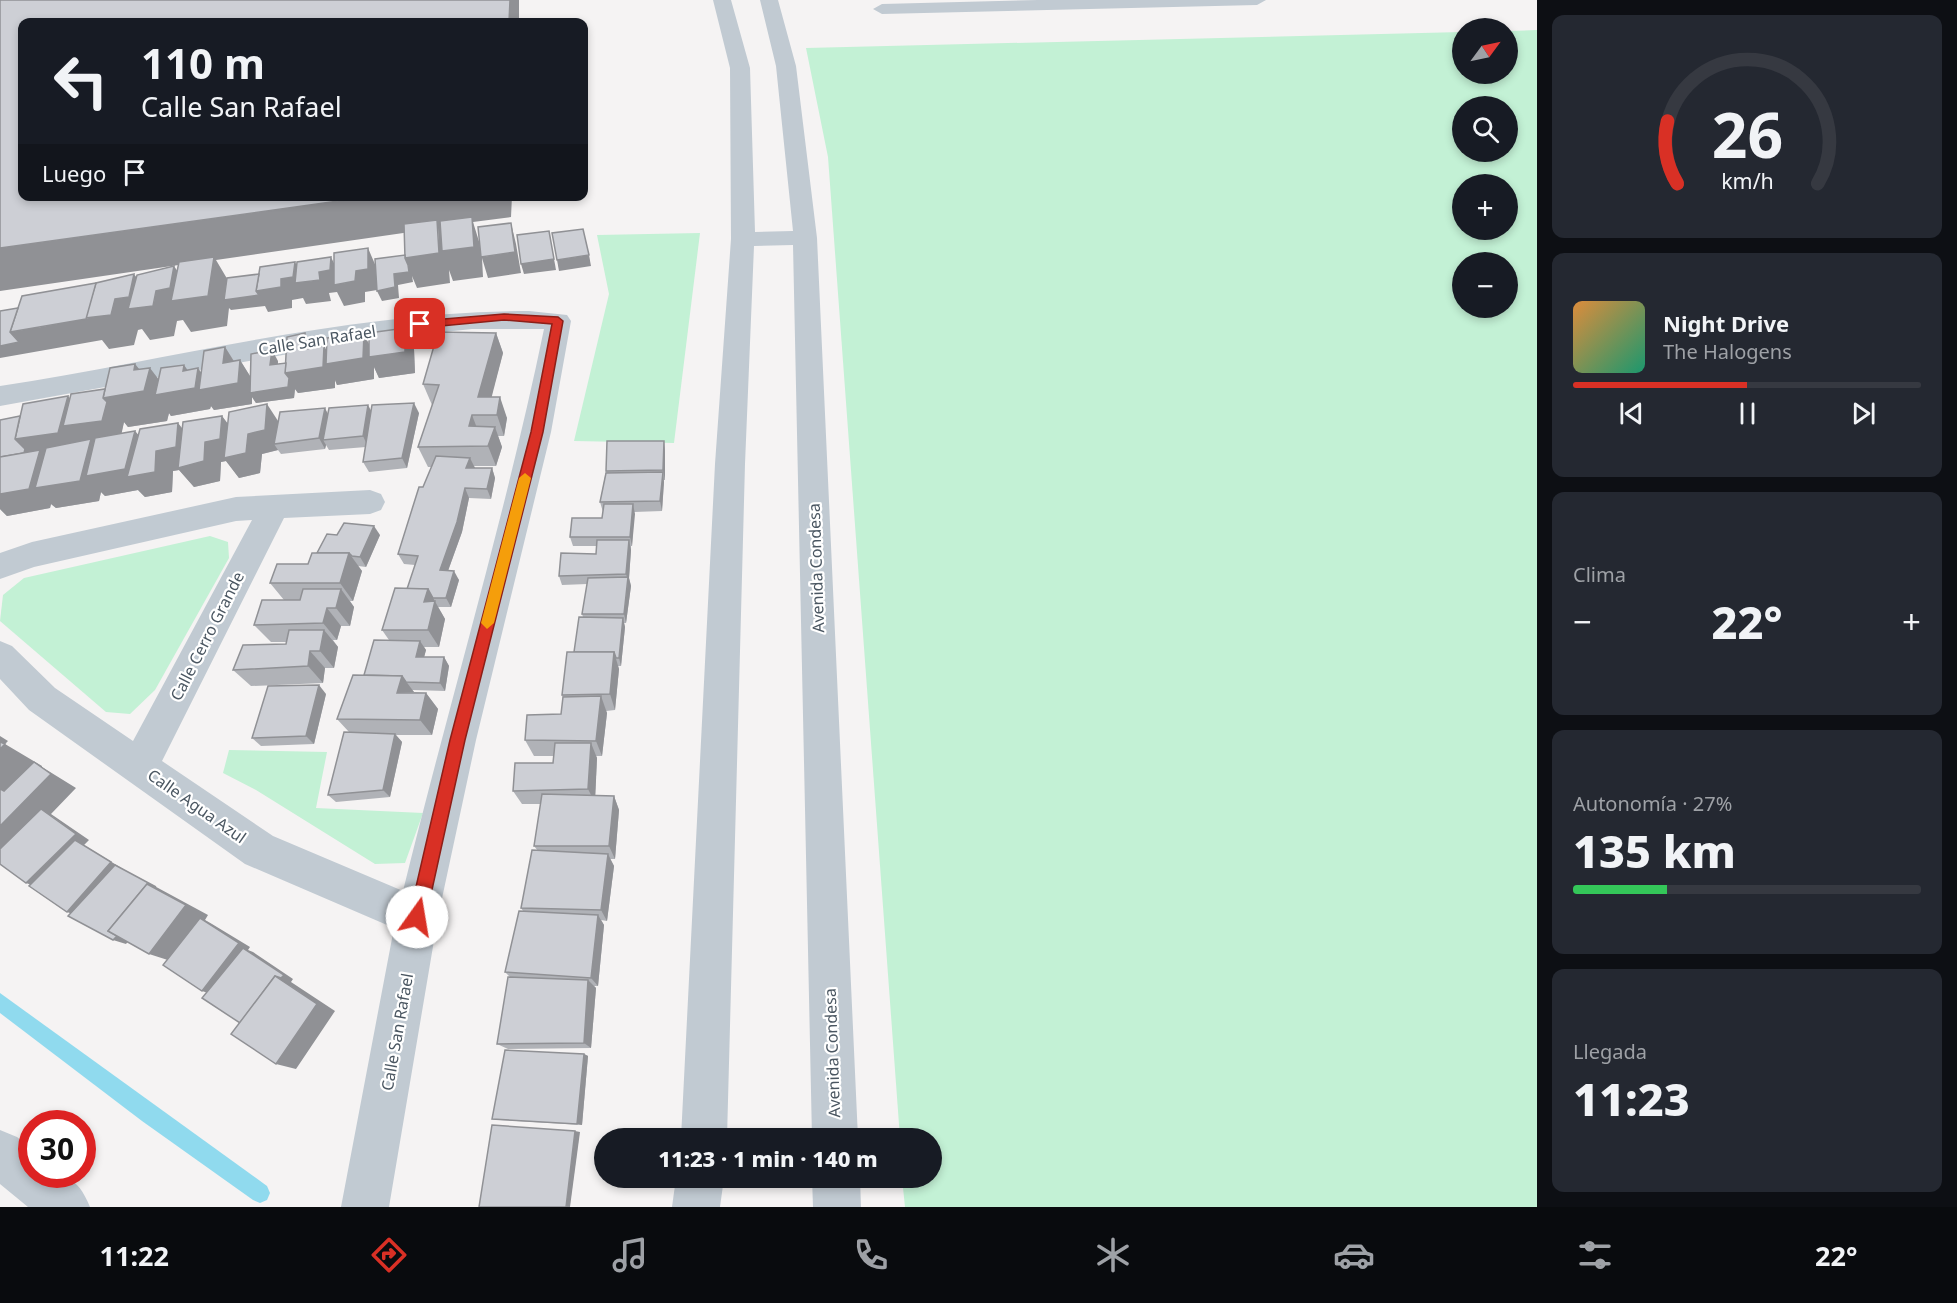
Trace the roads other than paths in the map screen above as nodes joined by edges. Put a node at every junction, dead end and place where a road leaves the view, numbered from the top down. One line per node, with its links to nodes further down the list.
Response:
1 (722, 0): 8 (street)
2 (769, 0): 7 (street, Avenida Condesa)
3 (1257, 0): 4 (street)
4 (1180, 1): 5 (street)
5 (880, 4): 6 (street)
6 (891, 30)
7 (805, 238): 8 (street); 17 (street, Avenida Condesa)
8 (743, 239): 16 (street)
9 (0, 396): 15 (street, Calle San Rafael)
10 (370, 502): 11 (street)
11 (274, 507): 12 (street); 14 (street, Calle Cerro Grande)
12 (0, 566)
13 (0, 656): 14 (street, Calle Agua Azul)
14 (140, 766): 15 (street, Calle Agua Azul)
15 (417, 917): 22 (street, Calle San Rafael)
16 (704, 1128)
17 (835, 1128)
18 (0, 1154): 21 (street)
19 (699, 1188): 23 (street)
20 (836, 1188): 24 (street)
21 (66, 1207)
22 (365, 1207)
23 (696, 1207)
24 (837, 1207)

